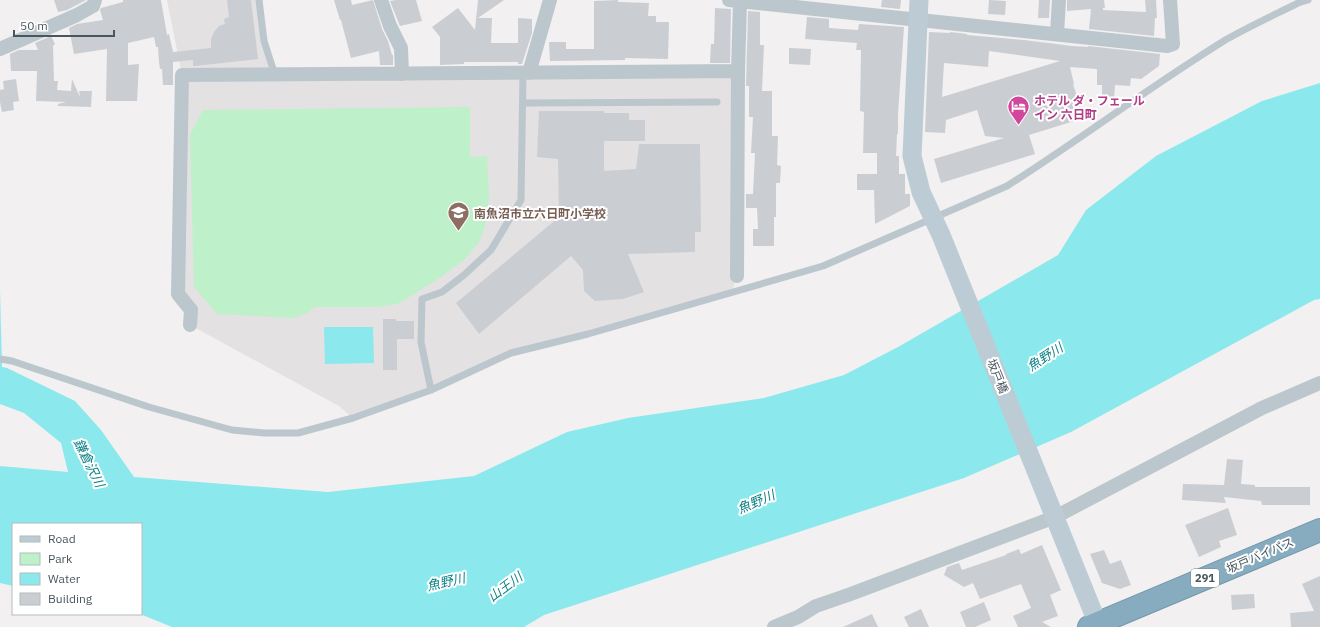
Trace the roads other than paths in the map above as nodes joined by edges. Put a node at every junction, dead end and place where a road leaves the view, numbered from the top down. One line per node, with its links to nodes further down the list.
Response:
1 (107, 0): 10 (street)
2 (259, 0): 17 (lane)
3 (382, 0): 16 (street)
4 (550, 0): 15 (street)
5 (919, 0): 11 (street, 坂戸橋)
6 (1059, 0): 12 (street)
7 (1170, 0): 12 (street)
8 (1308, 0): 20 (lane)
9 (734, 1): 11 (street); 14 (street)
10 (94, 3): 13 (street)
11 (918, 19): 12 (street); 20 (street, 坂戸橋)
12 (1057, 34)
13 (0, 49)
14 (738, 71): 15 (street); 21 (street)
15 (526, 73): 16 (street); 19 (lane)
16 (402, 74): 17 (street)
17 (275, 75): 22 (street)
18 (717, 102): 19 (lane)
19 (523, 103): 25 (lane)
20 (934, 217): 25 (lane); 26 (street, 坂戸橋)
21 (738, 276)
22 (190, 325)
23 (0, 359): 25 (lane)
24 (1320, 383): 26 (street)
25 (431, 390)
26 (1055, 517): 28 (street, 坂戸橋); 29 (street)
27 (1320, 530): 28 (highway, 坂戸バイパス / 291)
28 (1095, 626)
29 (774, 627)

